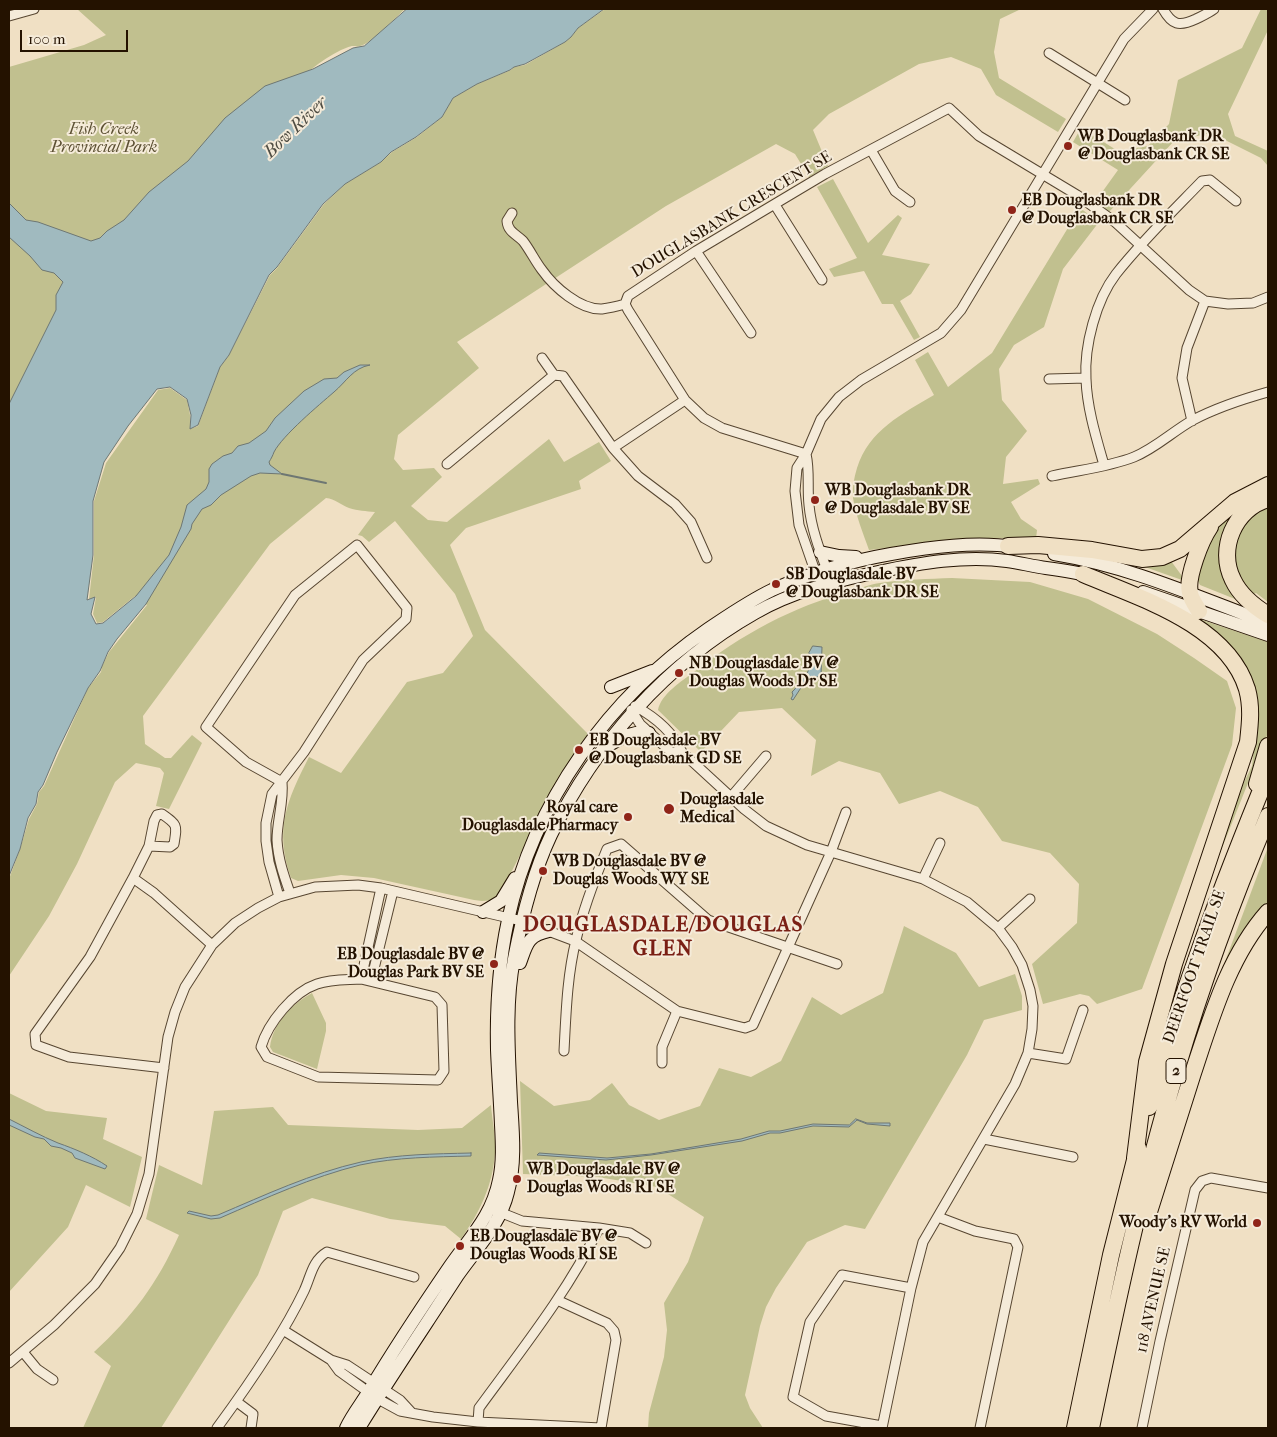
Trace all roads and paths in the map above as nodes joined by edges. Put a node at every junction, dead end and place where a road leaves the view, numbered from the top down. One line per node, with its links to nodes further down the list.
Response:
1 (34, 9): 5 (street)
2 (1153, 9): 7 (street)
3 (1163, 9): 4 (street)
4 (1214, 9)
5 (9, 16)
6 (1049, 53): 7 (street)
7 (1097, 84): 8 (street); 10 (street)
8 (1125, 100)
9 (871, 150): 10 (street, DOUGLASBANK CRESCENT SE); 12 (street); 13 (street, DOUGLASBANK CRESCENT SE)
10 (1043, 174): 15 (street); 30 (street)
11 (1236, 201): 15 (street)
12 (910, 202)
13 (775, 205): 16 (street, DOUGLASBANK CRESCENT SE); 17 (street)
14 (512, 213): 20 (street)
15 (1141, 245): 19 (street); 24 (street)
16 (696, 251): 20 (street, DOUGLASBANK CRESCENT SE); 21 (street)
17 (822, 280)
18 (1268, 297): 19 (street)
19 (1205, 301): 28 (street)
20 (625, 304): 27 (street)
21 (752, 332)
22 (542, 358): 23 (street)
23 (554, 375): 29 (street); 31 (street)
24 (1086, 378): 25 (street); 32 (street)
25 (1049, 379)
26 (1268, 392): 28 (street)
27 (684, 400): 29 (street); 30 (street)
28 (1192, 421): 32 (street)
29 (613, 448): 39 (street)
30 (806, 454): 38 (street); 41 (street)
31 (448, 464)
32 (1104, 465): 33 (street)
33 (1052, 476)
34 (1268, 485): 36 (highway)
35 (1268, 499): 46 (highway)
36 (1218, 517): 37 (highway); 44 (highway)
37 (1008, 546): 40 (street); 44 (street)
38 (820, 552): 40 (street); 41 (street)
39 (707, 558)
40 (868, 558): 41 (street)
41 (821, 572): 43 (street); 49 (street)
42 (1083, 574): 43 (street); 45 (street); 96 (highway)
43 (824, 585): 52 (street)
44 (1189, 592): 45 (highway); 47 (street)
45 (1199, 611): 48 (street)
46 (1268, 615)
47 (1268, 623)
48 (1268, 635)
49 (659, 668): 50 (street); 51 (street)
50 (611, 687)
51 (625, 700): 52 (street); 67 (street)
52 (635, 710): 53 (street); 55 (street); 56 (street)
53 (649, 733): 55 (street); 56 (street)
54 (1268, 746): 63 (highway)
55 (605, 748): 78 (street)
56 (682, 752): 60 (street)
57 (766, 756): 60 (street)
58 (1268, 773): 63 (highway, DEERFOOT TRAIL SE / 2)
59 (282, 782): 59 (street); 72 (street); 73 (street)
60 (731, 797): 66 (street)
61 (846, 812): 66 (street)
62 (1268, 816): 106 (highway, DEERFOOT TRAIL SE / 2)
63 (1245, 829): 96 (highway, DEERFOOT TRAIL SE / 2)
64 (940, 843): 69 (street)
65 (149, 846): 68 (street)
66 (831, 852): 69 (street); 83 (street)
67 (525, 864): 75 (street); 77 (street)
68 (133, 878): 82 (street); 93 (street)
69 (923, 880): 79 (street)
70 (381, 888): 71 (street); 72 (street); 86 (street)
71 (393, 891): 75 (street); 87 (street)
72 (290, 893): 73 (street)
73 (279, 897): 82 (street)
74 (1030, 899): 79 (street)
75 (482, 912): 77 (street)
76 (1268, 912): 106 (highway)
77 (509, 918): 78 (street); 98 (street)
78 (522, 921): 80 (street); 85 (street)
79 (998, 928): 91 (street)
80 (549, 931): 81 (street); 85 (street)
81 (575, 941): 83 (street); 89 (street); 90 (street)
82 (212, 945): 93 (street)
83 (788, 947): 84 (street); 89 (street)
84 (837, 964)
85 (512, 978): 98 (street)
86 (360, 979): 87 (street); 87 (street)
87 (371, 981)
88 (1083, 1010): 91 (street)
89 (677, 1011): 92 (street)
90 (564, 1051)
91 (1028, 1053): 94 (street)
92 (662, 1063)
93 (164, 1068): 107 (street)
94 (984, 1139): 95 (street); 99 (street)
95 (1074, 1157)
96 (1135, 1158): 120 (highway, DEERFOOT TRAIL SE / 2)
97 (1268, 1188): 122 (street, 118 AVENUE SE)
98 (496, 1210): 100 (street); 110 (street)
99 (938, 1217): 103 (street); 119 (street)
100 (599, 1228): 101 (street); 104 (street)
101 (646, 1242)
102 (414, 1277): 105 (street)
103 (911, 1288): 113 (street); 113 (street)
104 (557, 1300): 112 (street); 118 (street)
105 (283, 1330): 110 (street); 111 (street)
106 (1110, 1334): 121 (highway, DEERFOOT TRAIL SE / 2)
107 (22, 1352): 108 (street); 109 (street)
108 (9, 1363)
109 (53, 1380)
110 (376, 1391): 112 (street); 116 (street); 117 (street)
111 (237, 1402): 114 (street); 115 (street)
112 (478, 1422): 118 (street)
113 (882, 1427)
114 (217, 1428)
115 (251, 1428)
116 (346, 1428)
117 (359, 1428)
118 (600, 1428)
119 (980, 1428)
120 (1075, 1428)
121 (1091, 1428)
122 (1142, 1428)

